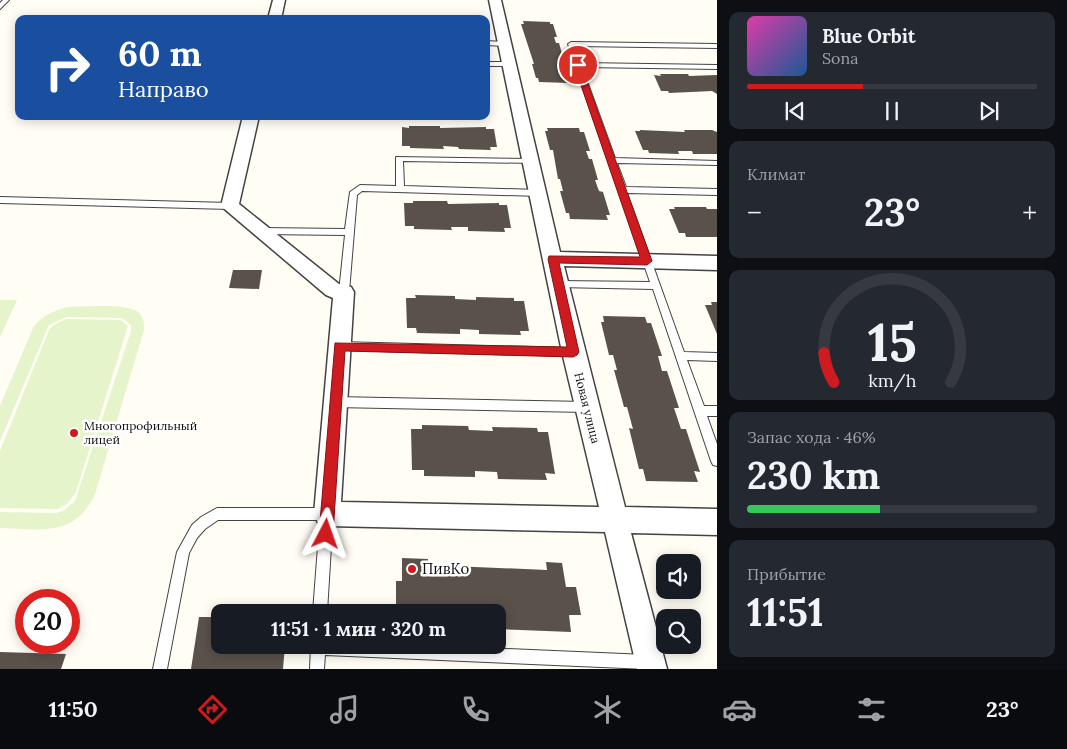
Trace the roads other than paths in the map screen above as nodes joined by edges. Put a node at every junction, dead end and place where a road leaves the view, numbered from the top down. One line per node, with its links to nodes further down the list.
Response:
1 (6, 0): 4 (lane)
2 (279, 0): 5 (street)
3 (495, 0): 6 (street, Новая улица)
4 (0, 7)
5 (275, 15)
6 (495, 44): 9 (street, Новая улица)
7 (717, 46): 10 (lane)
8 (490, 64): 9 (lane)
9 (509, 64): 14 (street, Новая улица)
10 (578, 65): 11 (lane); 13 (lane)
11 (717, 67)
12 (250, 120): 21 (street)
13 (612, 160): 15 (lane); 17 (lane)
14 (531, 161): 16 (lane); 19 (street, Новая улица)
15 (717, 163)
16 (400, 189): 19 (lane); 23 (lane)
17 (622, 190): 18 (lane); 25 (lane)
18 (717, 192)
19 (539, 193): 24 (street, Новая улица)
20 (0, 200): 21 (lane)
21 (230, 206): 22 (street)
22 (261, 231): 23 (lane); 29 (street)
23 (349, 232): 29 (lane)
24 (553, 259): 25 (street); 27 (street, Новая улица)
25 (647, 261): 26 (street); 28 (lane)
26 (717, 263)
27 (558, 284): 28 (lane); 31 (street, Новая улица)
28 (655, 286): 32 (lane)
29 (344, 292): 30 (street)
30 (340, 346): 31 (lane); 34 (street)
31 (573, 352): 35 (street, Новая улица)
32 (680, 356): 33 (lane); 36 (lane)
33 (717, 357)
34 (334, 402): 35 (lane); 39 (street)
35 (587, 407): 40 (street, Новая улица)
36 (700, 411): 37 (lane); 38 (lane)
37 (717, 411)
38 (717, 461)
39 (327, 514): 40 (street); 42 (lane); 46 (lane)
40 (614, 520): 41 (street); 45 (street, Новая улица)
41 (717, 522)
42 (321, 604)
43 (318, 654): 47 (lane)
44 (458, 654): 45 (lane)
45 (651, 665)
46 (160, 669)
47 (317, 669)

